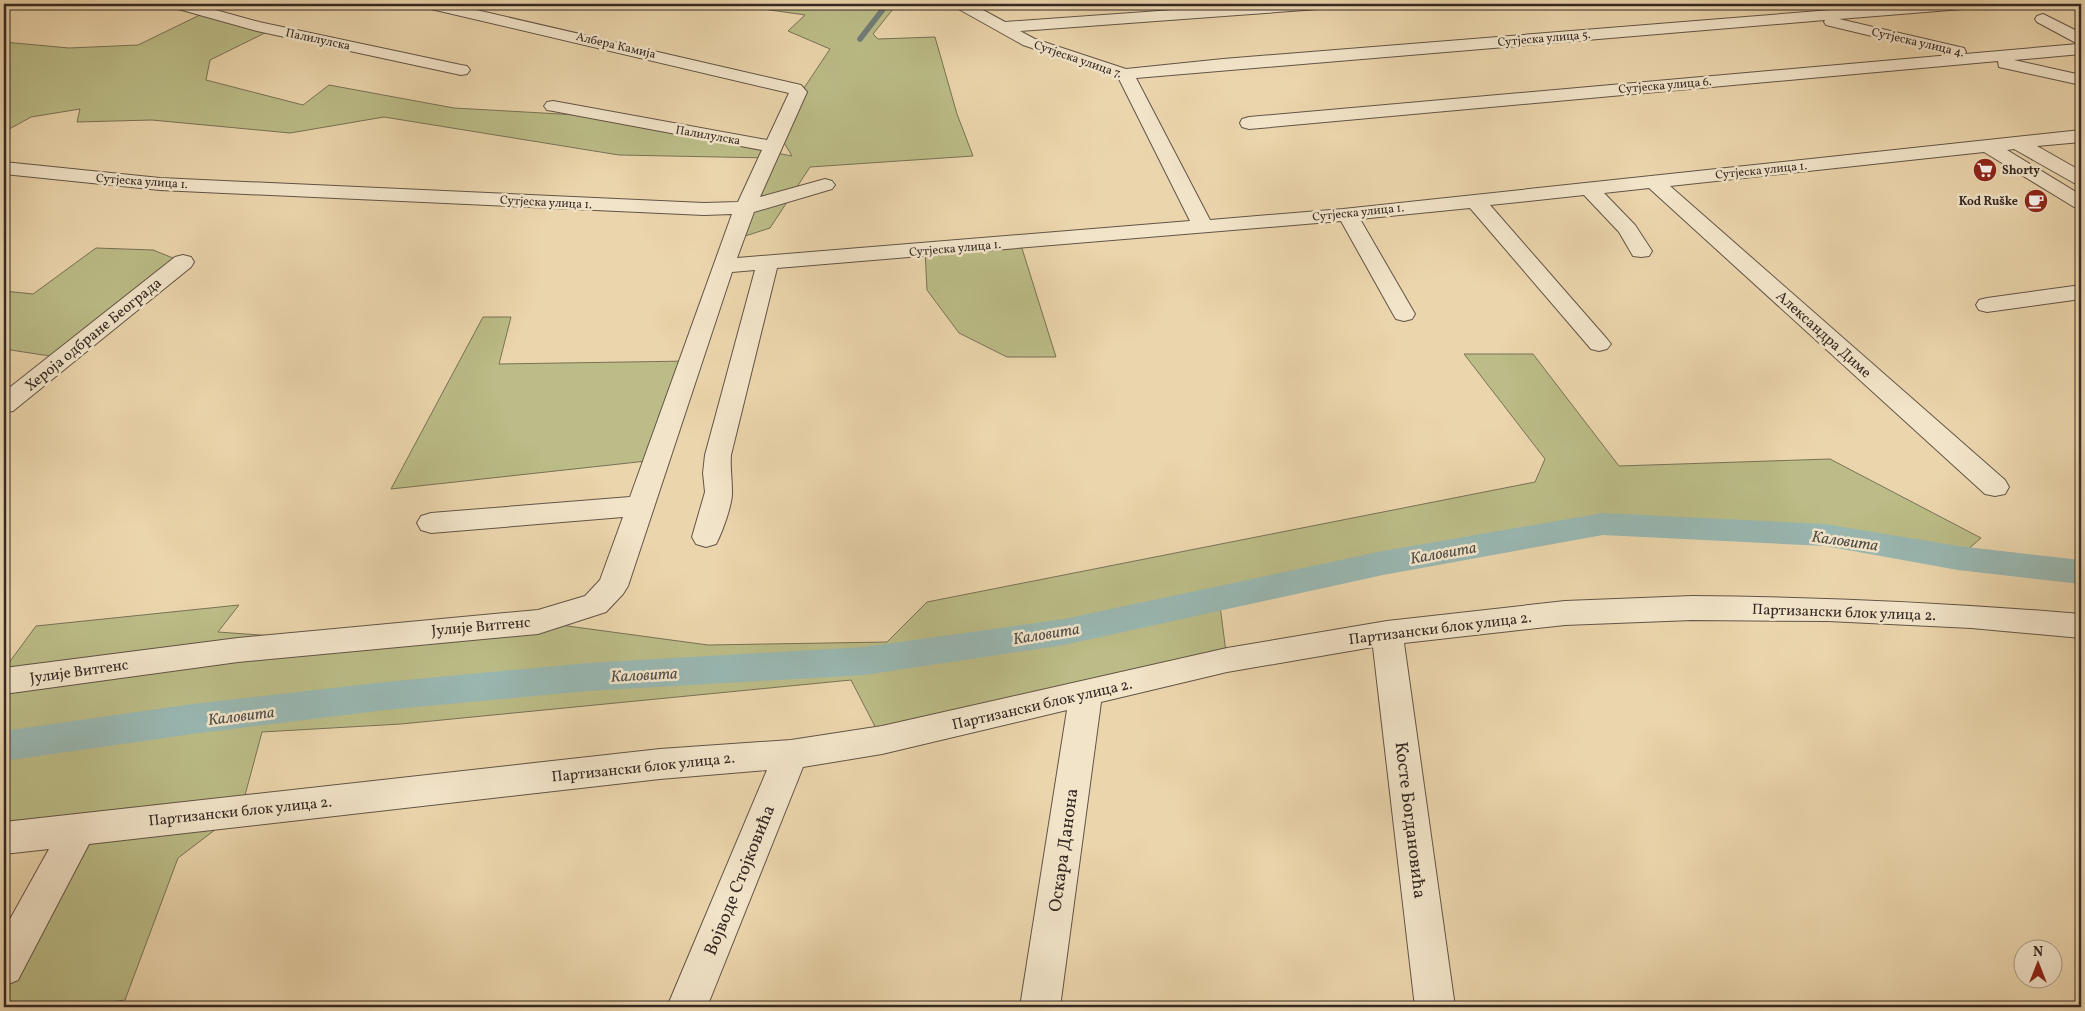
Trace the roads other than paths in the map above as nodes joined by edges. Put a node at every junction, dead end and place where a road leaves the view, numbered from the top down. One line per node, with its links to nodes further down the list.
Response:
1 (177, 4): 13 (street, Палилулска)
2 (431, 4): 20 (street, Албера Камија)
3 (962, 4): 9 (street, Сутјеска улица 7.)
4 (1318, 4): 9 (street)
5 (1756, 4): 7 (street, Сутјеска улица 4.)
6 (1962, 4): 7 (street, Сутјеска улица 5.)
7 (1809, 17): 12 (street, Сутјеска улица 4.); 14 (street, Сутјеска улица 5.)
8 (2081, 24): 10 (street)
9 (1003, 27): 14 (street, Сутјеска улица 7.)
10 (2081, 40)
11 (2081, 48): 12 (street, Сутјеска улица 6.)
12 (1981, 57): 15 (street, Сутјеска улица 4.); 17 (street, Сутјеска улица 6.)
13 (461, 70)
14 (1125, 74): 31 (street, Сутјеска улица 7.)
15 (2081, 80)
16 (554, 106): 20 (street, Палилулска)
17 (1249, 123)
18 (2081, 136): 19 (street, Сутјеска улица 1.)
19 (2017, 143): 21 (street, Сутјеска улица 1.); 23 (street)
20 (774, 147): 29 (street)
21 (1989, 147): 24 (street, Сутјеска улица 1.); 28 (street)
22 (4, 168): 29 (street, Сутјеска улица 1.)
23 (2081, 179)
24 (1653, 181): 26 (street, Сутјеска улица 1.); 41 (street, Александра Диме)
25 (825, 185): 29 (street, Сутјеска улица 1.)
26 (1588, 188): 27 (street, Сутјеска улица 1.); 32 (street)
27 (1474, 200): 30 (street, Сутјеска улица 1.); 39 (street)
28 (2081, 204)
29 (746, 208): 35 (street)
30 (1347, 214): 31 (street, Сутјеска улица 1.); 38 (street)
31 (1203, 226): 34 (street, Сутјеска улица 1.)
32 (1642, 251)
33 (183, 262): 40 (street, Хероја одбране Београда)
34 (767, 264): 35 (street, Сутјеска улица 1.); 44 (street)
35 (722, 266): 42 (street, Јулије Витгенс)
36 (2081, 292): 37 (street)
37 (1987, 305)
38 (1404, 314)
39 (1599, 344)
40 (4, 406)
41 (1995, 487)
42 (640, 506): 43 (street); 47 (street, Јулије Витгенс)
43 (431, 523)
44 (706, 537)
45 (2081, 626): 46 (street, Партизански блок улица 2.)
46 (1387, 633): 48 (street, Партизански блок улица 2.); 55 (street, Косте Богдановића)
47 (4, 681)
48 (1086, 693): 49 (street, Партизански блок улица 2.); 54 (street, Оскара Данона)
49 (791, 754): 50 (street, Партизански блок улица 2.); 53 (street, Војводе Стојковића)
50 (79, 829): 51 (street, Партизански блок улица 2.); 52 (street)
51 (4, 838)
52 (4, 967)
53 (687, 1007)
54 (1040, 1007)
55 (1435, 1007)

